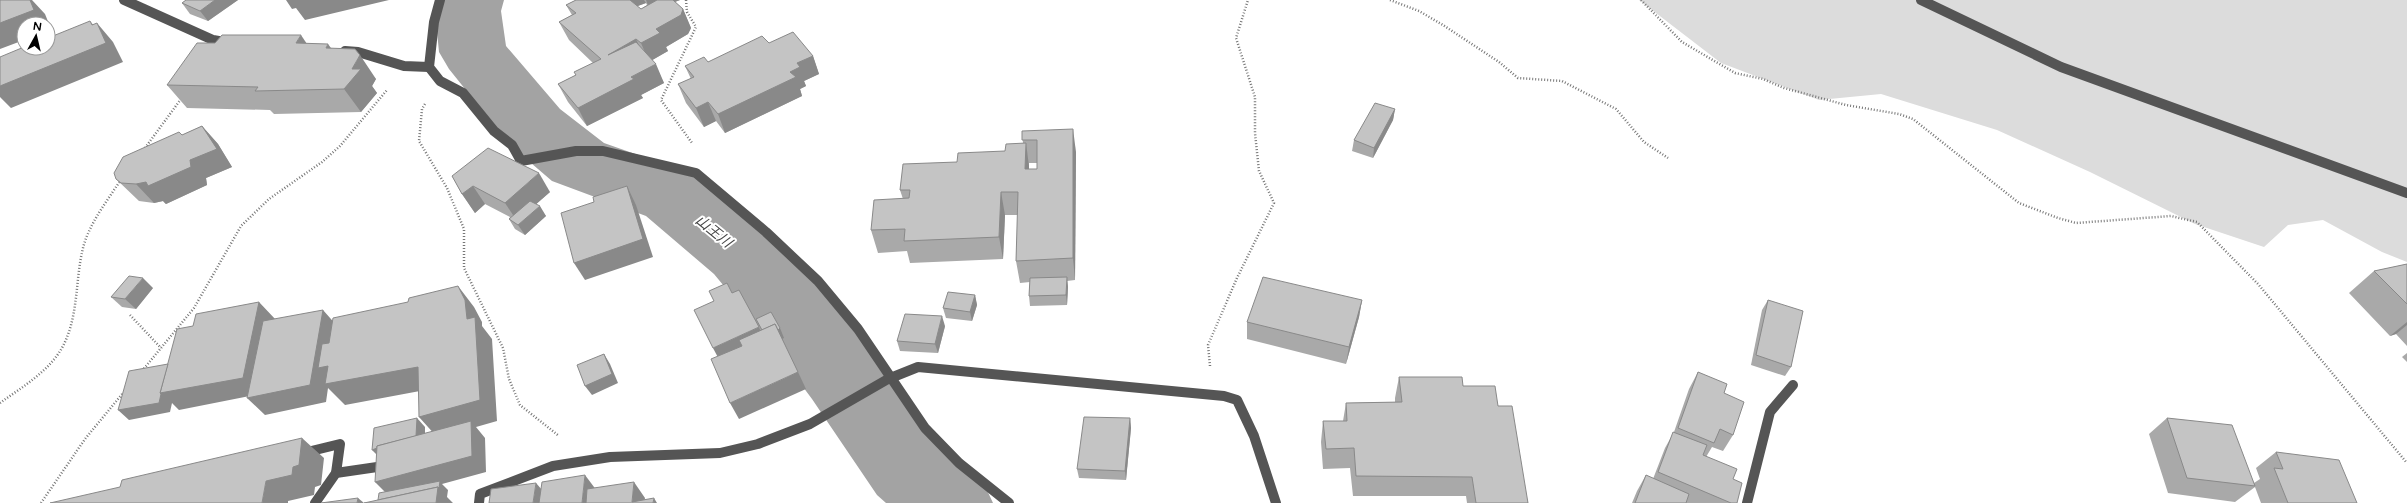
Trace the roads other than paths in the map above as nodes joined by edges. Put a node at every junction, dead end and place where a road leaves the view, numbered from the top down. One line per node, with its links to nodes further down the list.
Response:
1 (124, 0): 4 (street)
2 (440, 0): 6 (street)
3 (1921, 0): 7 (street)
4 (240, 44)
5 (336, 51): 6 (street)
6 (429, 67): 8 (street)
7 (2407, 193)
8 (889, 378): 14 (street); 15 (street); 16 (street)
9 (1793, 385): 17 (street)
10 (294, 455): 12 (street)
11 (384, 466): 12 (street)
12 (336, 473): 13 (street)
13 (315, 503)
14 (479, 503)
15 (1010, 503)
16 (1276, 503)
17 (1747, 503)

